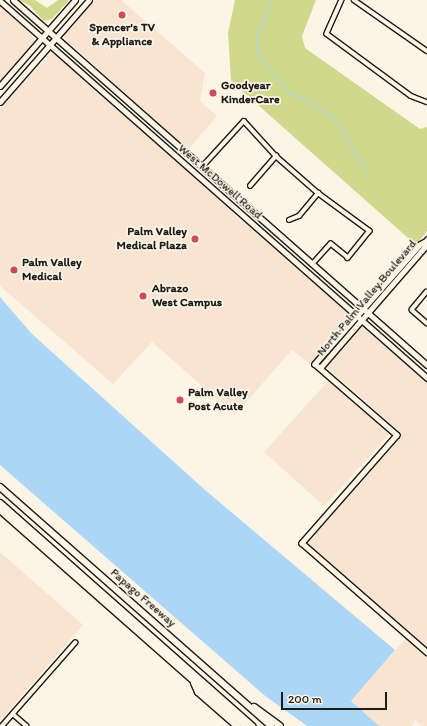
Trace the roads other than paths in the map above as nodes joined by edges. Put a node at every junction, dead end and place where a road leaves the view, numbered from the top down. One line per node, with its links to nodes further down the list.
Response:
1 (13, 0): 7 (main road, West McDowell Road)
2 (75, 0): 7 (street)
3 (88, 0): 8 (street)
4 (342, 0): 14 (street)
5 (354, 0): 11 (street)
6 (0, 1): 9 (main road, West McDowell Road)
7 (48, 30): 8 (main road, West McDowell Road); 9 (street)
8 (57, 37): 10 (street); 15 (main road, West McDowell Road)
9 (42, 38): 10 (main road, West McDowell Road); 12 (street)
10 (50, 45): 13 (street); 16 (main road, West McDowell Road)
11 (427, 51)
12 (0, 86)
13 (0, 102)
14 (427, 102)
15 (142, 113): 16 (main road); 18 (main road, West McDowell Road)
16 (136, 121): 27 (main road, West McDowell Road)
17 (276, 156): 18 (street); 19 (street); 20 (street)
18 (202, 167): 23 (main road, West McDowell Road)
19 (250, 186)
20 (318, 193): 21 (street); 23 (street)
21 (289, 220)
22 (427, 240): 25 (street, North Palm Valley Boulevard); 26 (street, North Palm Valley Boulevard)
23 (313, 264): 25 (main road, West McDowell Road)
24 (427, 292): 29 (street)
25 (363, 308): 26 (main road, West McDowell Road); 27 (street, North Palm Valley Boulevard)
26 (368, 312): 28 (street, North Palm Valley Boulevard); 30 (main road, West McDowell Road)
27 (357, 316): 28 (main road, West McDowell Road); 31 (street, North Palm Valley Boulevard)
28 (362, 320): 31 (street, North Palm Valley Boulevard); 32 (main road, West McDowell Road)
29 (427, 323)
30 (427, 365)
31 (320, 368): 37 (street)
32 (427, 378)
33 (0, 487): 39 (highway, Papago Freeway)
34 (0, 503): 45 (highway)
35 (0, 510): 38 (highway)
36 (75, 643): 40 (street)
37 (427, 652)
38 (191, 678): 43 (highway); 44 (highway)
39 (241, 700): 46 (highway, Papago Freeway); 47 (highway)
40 (13, 714): 41 (street); 42 (street)
41 (2, 726)
42 (27, 726)
43 (236, 726)
44 (245, 726)
45 (252, 726)
46 (271, 726)
47 (280, 726)

